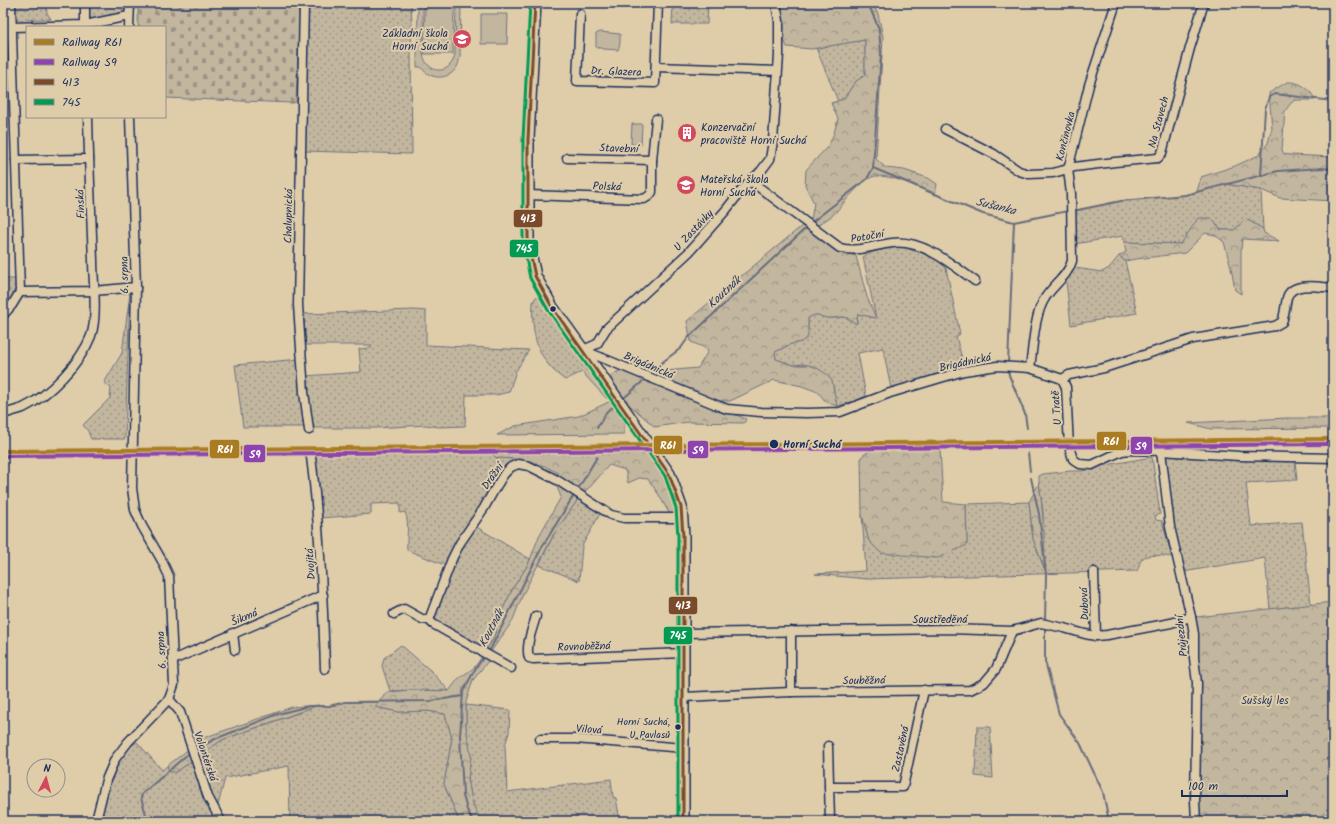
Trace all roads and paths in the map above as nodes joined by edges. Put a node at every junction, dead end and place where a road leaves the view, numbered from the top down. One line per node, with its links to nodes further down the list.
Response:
1 (11, 3): 14 (street)
2 (85, 3): 12 (street)
3 (130, 3): 11 (street)
4 (304, 3): 39 (street, Chalupnická)
5 (535, 3): 28 (main road)
6 (658, 3): 16 (street)
7 (776, 3): 17 (street, U Zastávky)
8 (1116, 3): 26 (street, Končinovka)
9 (1204, 3): 26 (street, Na Stavech)
10 (580, 14): 16 (street, Dr. Glazera)
11 (129, 16): 12 (street); 13 (street)
12 (85, 26)
13 (129, 26)
14 (12, 27): 15 (street); 23 (street)
15 (26, 27)
16 (656, 67): 17 (street, Dr. Glazera)
17 (777, 71): 27 (street, U Zastávky)
18 (88, 118): 24 (street, Finská)
19 (130, 118): 30 (street, 6. srpna)
20 (656, 119): 25 (street, Stavební)
21 (945, 129): 26 (street, Končinovka)
22 (567, 158): 25 (street, Stavební)
23 (16, 160): 24 (street); 33 (street)
24 (89, 160): 32 (street, Finská)
25 (652, 160): 28 (street, Polská)
26 (1068, 169): 36 (street)
27 (752, 182): 29 (street, Potoční); 35 (street, U Zastávky)
28 (528, 195): 35 (main road)
29 (975, 282)
30 (136, 287): 32 (street); 57 (street, 6. srpna)
31 (1333, 288): 37 (street)
32 (94, 291): 33 (street); 38 (street, Finská)
33 (20, 292): 34 (street)
34 (3, 315)
35 (584, 350): 36 (street, Brigádnická); 43 (main road)
36 (1030, 368): 37 (street, Brigádnická)
37 (1062, 379): 40 (street, U Tratě)
38 (3, 414)
39 (309, 430)
40 (1161, 451): 42 (street, U Tratě); 48 (street, Průjezdní)
41 (311, 457): 45 (street, Dvojitá)
42 (1333, 458)
43 (682, 518): 49 (street, Drážní); 53 (main road)
44 (1094, 572): 54 (street, Dubová)
45 (323, 595): 52 (street, Šikmá); 59 (street, Dvojitá)
46 (394, 614): 49 (street)
47 (536, 616): 56 (street, Rovnoběžná)
48 (1191, 617): 54 (street, Soustředěná); 72 (street, Průjezdní)
49 (429, 620): 58 (street)
50 (791, 631): 51 (street, Soustředěná); 53 (street, Soustředěná); 61 (street)
51 (1012, 631): 54 (street, Soustředěná); 60 (street, Souběžná)
52 (234, 633): 55 (street); 57 (street, Šikmá)
53 (684, 633): 56 (main road)
54 (1096, 636)
55 (234, 650)
56 (684, 653): 62 (main road)
57 (173, 660): 63 (street, 6. srpna)
58 (511, 668)
59 (325, 669)
60 (924, 690): 61 (street, Souběžná); 67 (street, Zastavěná)
61 (791, 692): 62 (street, Souběžná)
62 (684, 697): 66 (main road)
63 (169, 699): 68 (street, 6. srpna); 69 (street, Volontérská)
64 (540, 739): 66 (street, Vilová)
65 (828, 746): 67 (street)
66 (684, 748): 70 (main road)
67 (829, 787): 71 (street)
68 (96, 821)
69 (221, 821)
70 (683, 821)
71 (830, 821)
72 (1196, 821)

